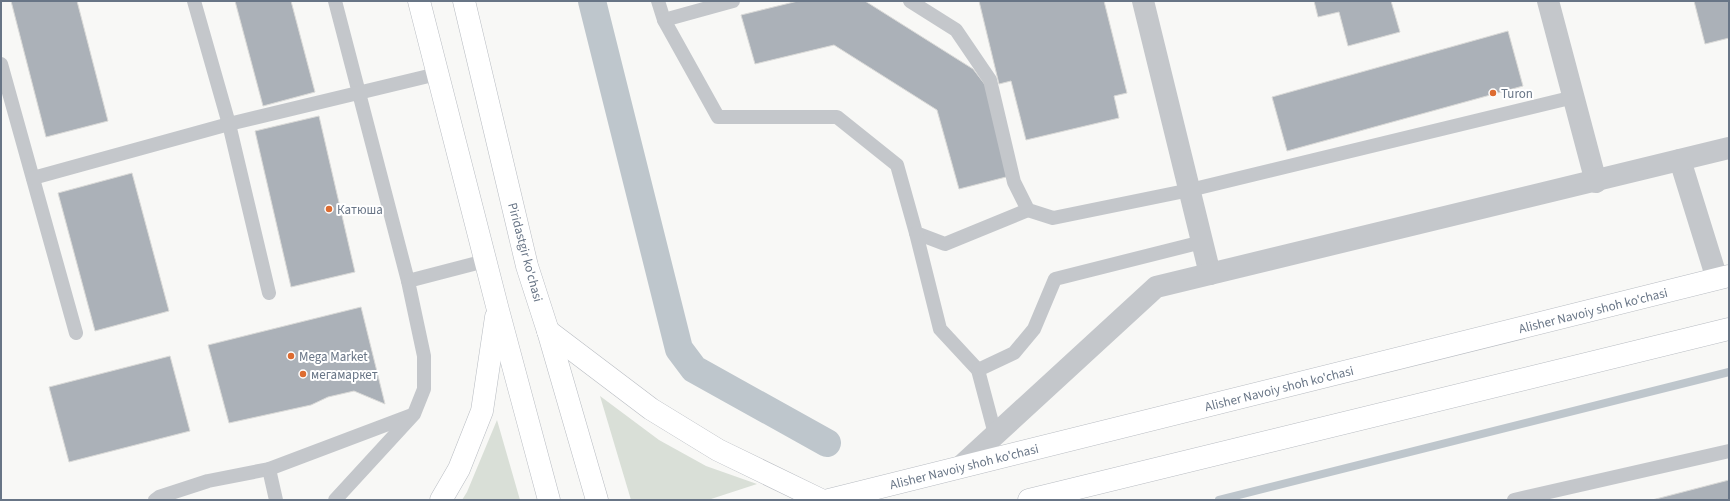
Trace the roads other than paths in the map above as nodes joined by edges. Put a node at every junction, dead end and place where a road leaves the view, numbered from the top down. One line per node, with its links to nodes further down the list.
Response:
1 (194, 1): 15 (lane)
2 (335, 1): 13 (lane)
3 (419, 1): 12 (main road)
4 (464, 1): 31 (main road, Piridastgir ko'chasi)
5 (658, 1): 10 (lane)
6 (733, 1): 10 (lane)
7 (910, 1): 21 (lane)
8 (1142, 1): 20 (street)
9 (1548, 1): 14 (street)
10 (664, 20): 22 (lane)
11 (1, 64): 18 (lane)
12 (437, 74): 13 (lane); 24 (main road)
13 (360, 93): 15 (lane); 27 (lane)
14 (1574, 97): 19 (street); 20 (lane)
15 (229, 124): 18 (lane); 28 (lane)
16 (1729, 148): 17 (street)
17 (1680, 160): 19 (street); 26 (street)
18 (33, 178): 32 (lane)
19 (1596, 182): 25 (street)
20 (1190, 190): 21 (lane); 23 (street)
21 (1028, 210): 22 (lane)
22 (916, 233): 33 (lane)
23 (1202, 242): 25 (street); 33 (lane)
24 (485, 261): 27 (lane); 29 (main road)
25 (1210, 274): 35 (street)
26 (1723, 277): 37 (main road, Alisher Navoiy shoh ko'chasi)
27 (408, 281): 34 (lane)
28 (269, 293)
29 (498, 310): 42 (main road); 43 (main road)
30 (1729, 329): 47 (main road)
31 (548, 331): 44 (main road, Piridastgir ko'chasi); 45 (main road)
32 (76, 333)
33 (978, 370): 35 (lane)
34 (414, 414): 38 (lane); 41 (lane)
35 (995, 434): 37 (street)
36 (1729, 451): 48 (lane)
37 (960, 467): 46 (main road, Alisher Navoiy shoh ko'chasi)
38 (269, 469): 39 (lane); 40 (lane)
39 (155, 500)
40 (276, 500)
41 (335, 500)
42 (442, 500)
43 (549, 500)
44 (597, 500)
45 (821, 500)
46 (829, 500)
47 (1029, 500)
48 (1514, 500)

